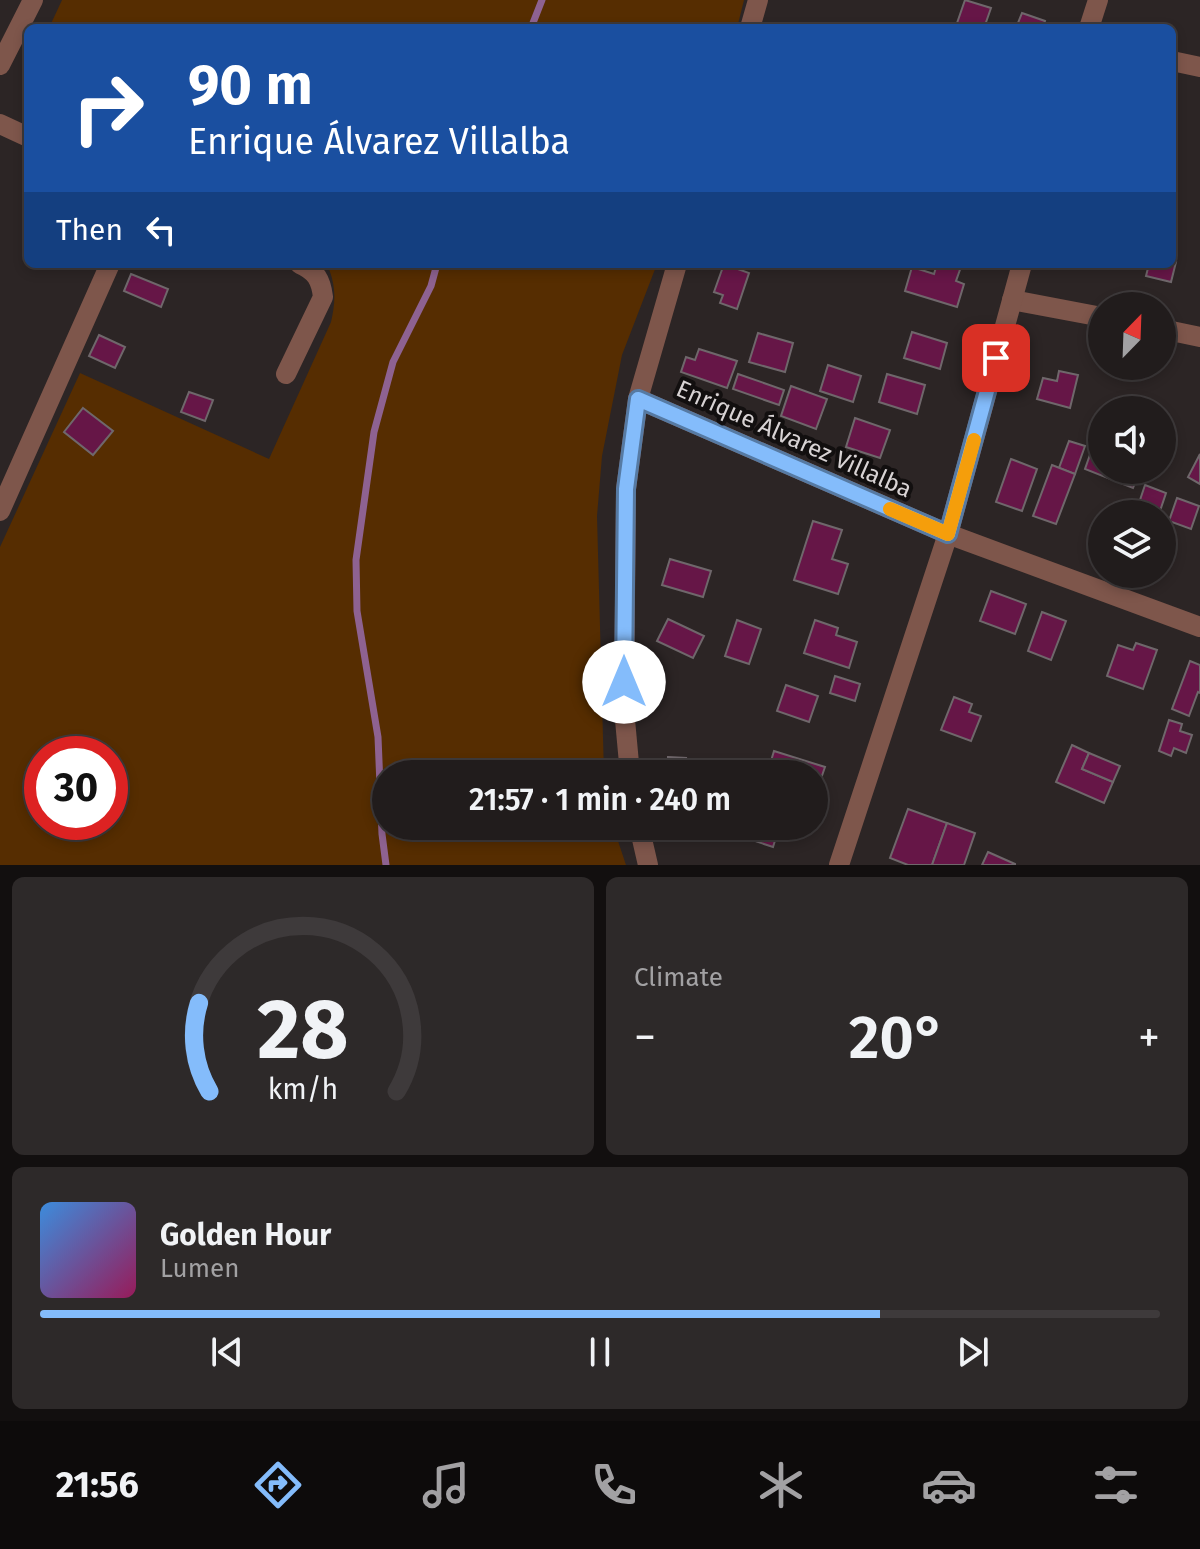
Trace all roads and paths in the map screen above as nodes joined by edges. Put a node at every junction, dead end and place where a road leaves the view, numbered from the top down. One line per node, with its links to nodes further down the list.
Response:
1 (33, 0): 7 (street)
2 (758, 0): 4 (street)
3 (1098, 0): 5 (street)
4 (751, 24)
5 (1090, 24)
6 (1176, 62): 8 (street)
7 (0, 65)
8 (1200, 67)
9 (0, 124): 10 (street)
10 (24, 135)
11 (108, 268): 21 (street)
12 (309, 268): 19 (street)
13 (676, 268): 20 (street)
14 (1021, 268): 15 (street)
15 (1012, 300): 16 (street); 22 (street)
16 (1088, 314)
17 (1176, 332): 18 (street)
18 (1200, 337)
19 (286, 374)
20 (638, 399): 22 (street, Enrique Álvarez Villalba); 24 (street)
21 (0, 511)
22 (948, 534): 23 (street, Enrique Álvarez Villalba); 27 (street)
23 (1200, 627)
24 (629, 760)
25 (642, 840): 26 (street)
26 (648, 865)
27 (839, 865)

